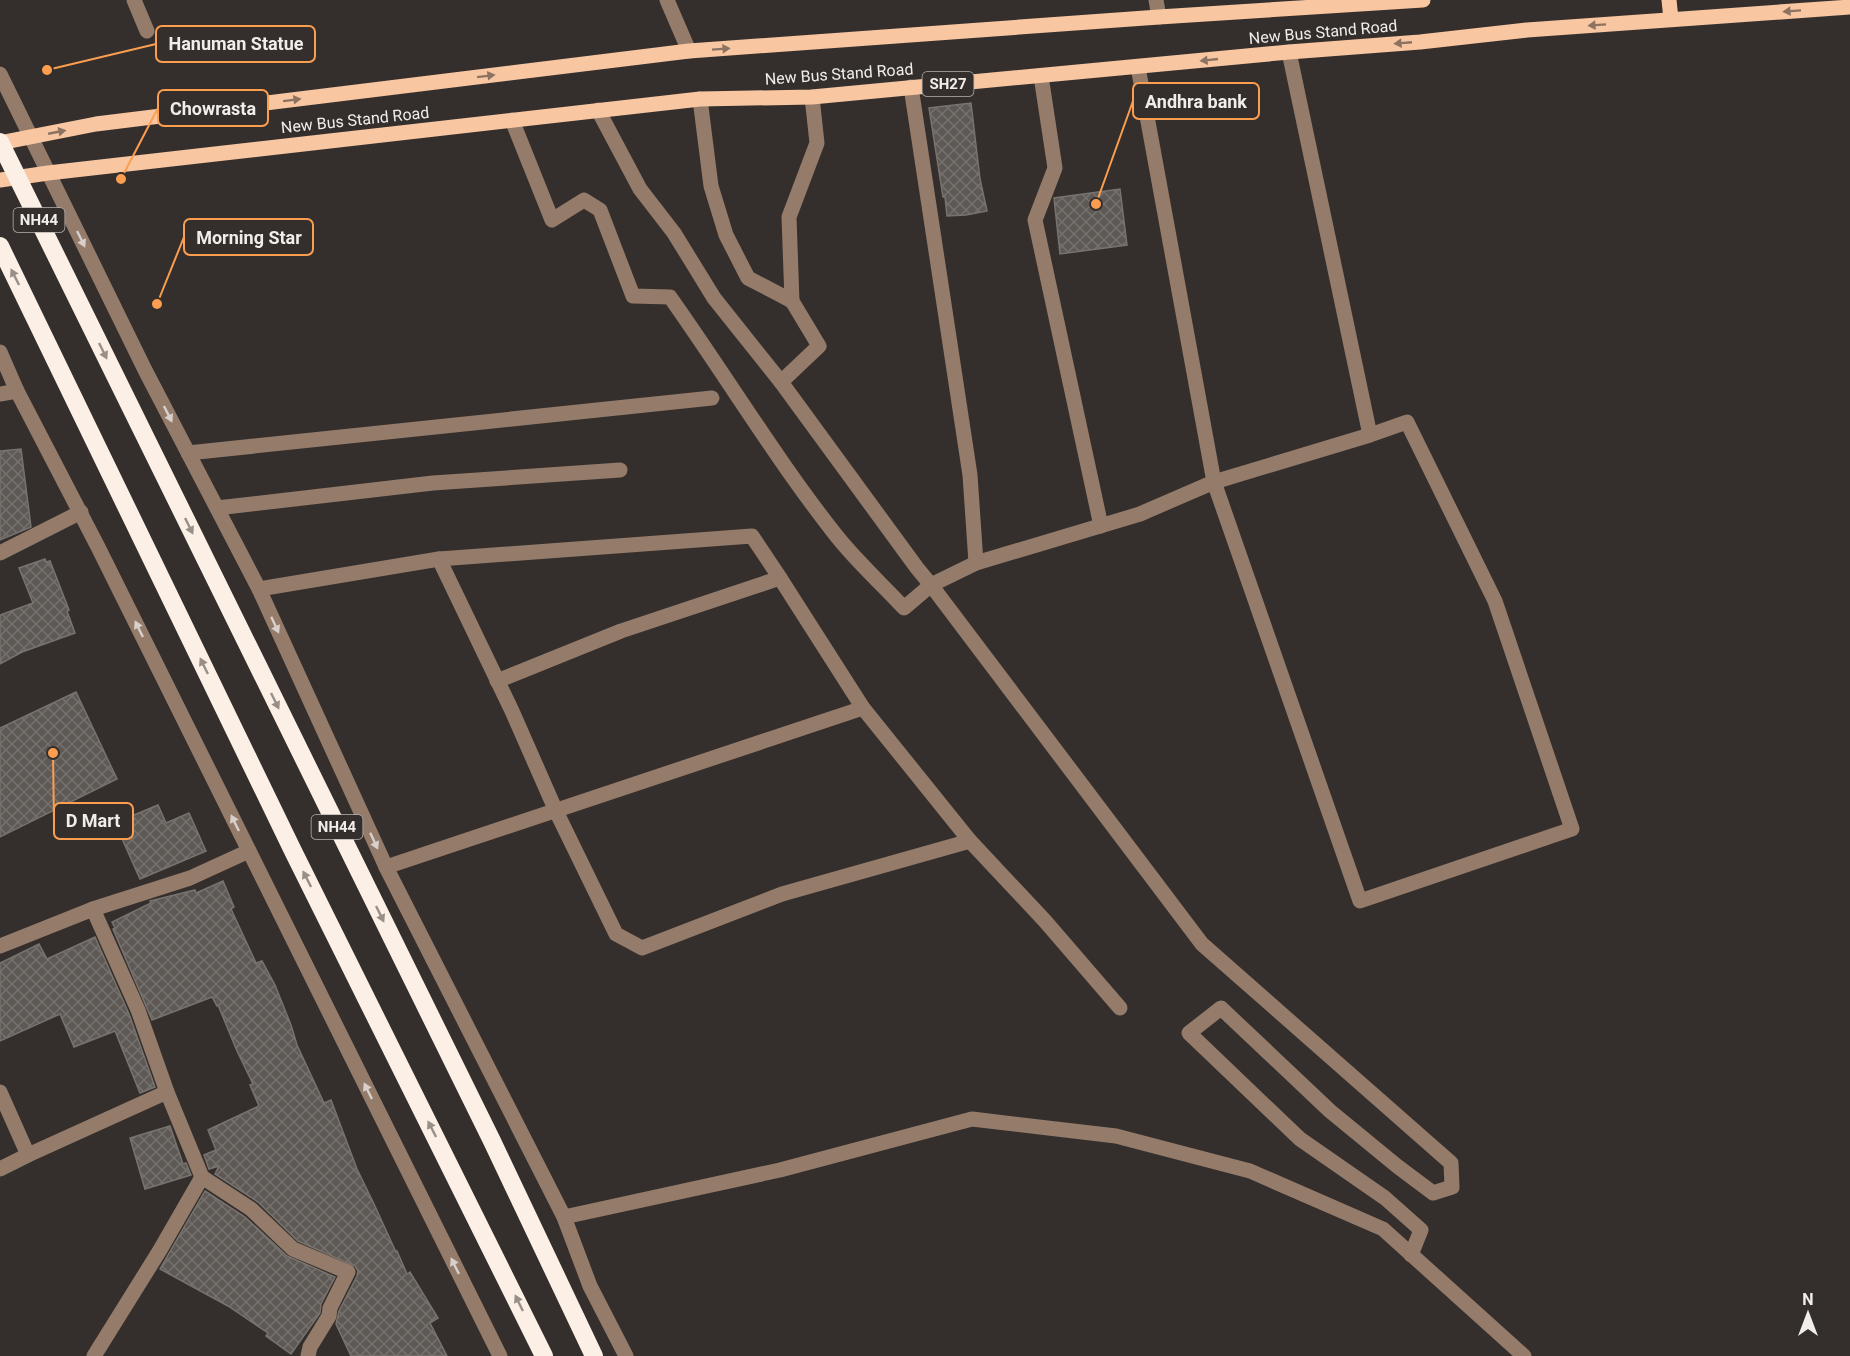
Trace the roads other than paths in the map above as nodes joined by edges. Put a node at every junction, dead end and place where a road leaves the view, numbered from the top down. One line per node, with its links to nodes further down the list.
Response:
1 (134, 0): 10 (street)
2 (667, 0): 11 (street)
3 (1156, 0): 8 (street)
4 (1418, 0): 5 (main road, New Bus Stand Road); 8 (main road, New Bus Stand Road)
5 (1423, 0)
6 (1669, 0): 9 (main road)
7 (1850, 7): 9 (main road, New Bus Stand Road / SH27, one-way to 9)
8 (1159, 17): 11 (main road, New Bus Stand Road, one-way to 8)
9 (1671, 19): 12 (main road, New Bus Stand Road / SH27, one-way to 12)
10 (147, 31)
11 (689, 51): 21 (main road, New Bus Stand Road, one-way to 11)
12 (1288, 52): 13 (main road, New Bus Stand Road / SH27, one-way to 13); 32 (street)
13 (1138, 67): 15 (main road, New Bus Stand Road / SH27); 35 (street)
14 (0, 74): 21 (street)
15 (1041, 76): 16 (main road, New Bus Stand Road / SH27); 38 (street)
16 (911, 87): 17 (main road, New Bus Stand Road / SH27); 41 (street)
17 (812, 97): 18 (main road, New Bus Stand Road / SH27); 26 (street)
18 (700, 99): 19 (main road, New Bus Stand Road / SH27); 26 (street)
19 (598, 110): 20 (main road, New Bus Stand Road / SH27); 28 (street)
20 (513, 120): 23 (main road, New Bus Stand Road / SH27); 43 (street)
21 (31, 137): 22 (main road, New Bus Stand Road); 23 (street)
22 (0, 143): 65 (highway, NH44, one-way to 65)
23 (48, 172): 24 (main road, SH27); 33 (street, one-way to 33)
24 (0, 180)
25 (0, 246): 64 (highway, NH44, one-way to 25)
26 (792, 301): 28 (street)
27 (0, 352): 29 (street)
28 (781, 382): 43 (street)
29 (17, 391): 30 (street); 37 (street)
30 (0, 394)
31 (712, 398): 33 (street)
32 (1370, 435): 35 (street); 35 (street)
33 (188, 453): 36 (street)
34 (620, 470): 36 (street)
35 (1214, 482): 38 (street)
36 (217, 508): 44 (street)
37 (81, 512): 39 (street); 49 (street, one-way to 37)
38 (1101, 526): 41 (street)
39 (0, 553)
40 (439, 559): 42 (street); 44 (street); 45 (street)
41 (976, 564): 43 (street)
42 (780, 578): 45 (street); 46 (street)
43 (931, 585): 60 (street)
44 (259, 589): 50 (street, one-way to 50)
45 (497, 681): 47 (street)
46 (863, 708): 47 (street); 48 (street)
47 (556, 812): 48 (street); 50 (street)
48 (970, 841): 53 (street)
49 (249, 850): 51 (street); 63 (street, one-way to 49)
50 (386, 867): 59 (street)
51 (93, 909): 52 (street); 55 (street)
52 (0, 946)
53 (1120, 1008)
54 (0, 1092): 56 (street)
55 (167, 1092): 56 (street); 58 (street)
56 (28, 1155): 57 (street)
57 (0, 1169)
58 (202, 1177): 61 (street); 62 (street)
59 (564, 1217): 60 (street); 66 (street)
60 (1412, 1255): 67 (street)
61 (94, 1356)
62 (308, 1356)
63 (500, 1356)
64 (544, 1356)
65 (594, 1356)
66 (626, 1356)
67 (1524, 1356)

